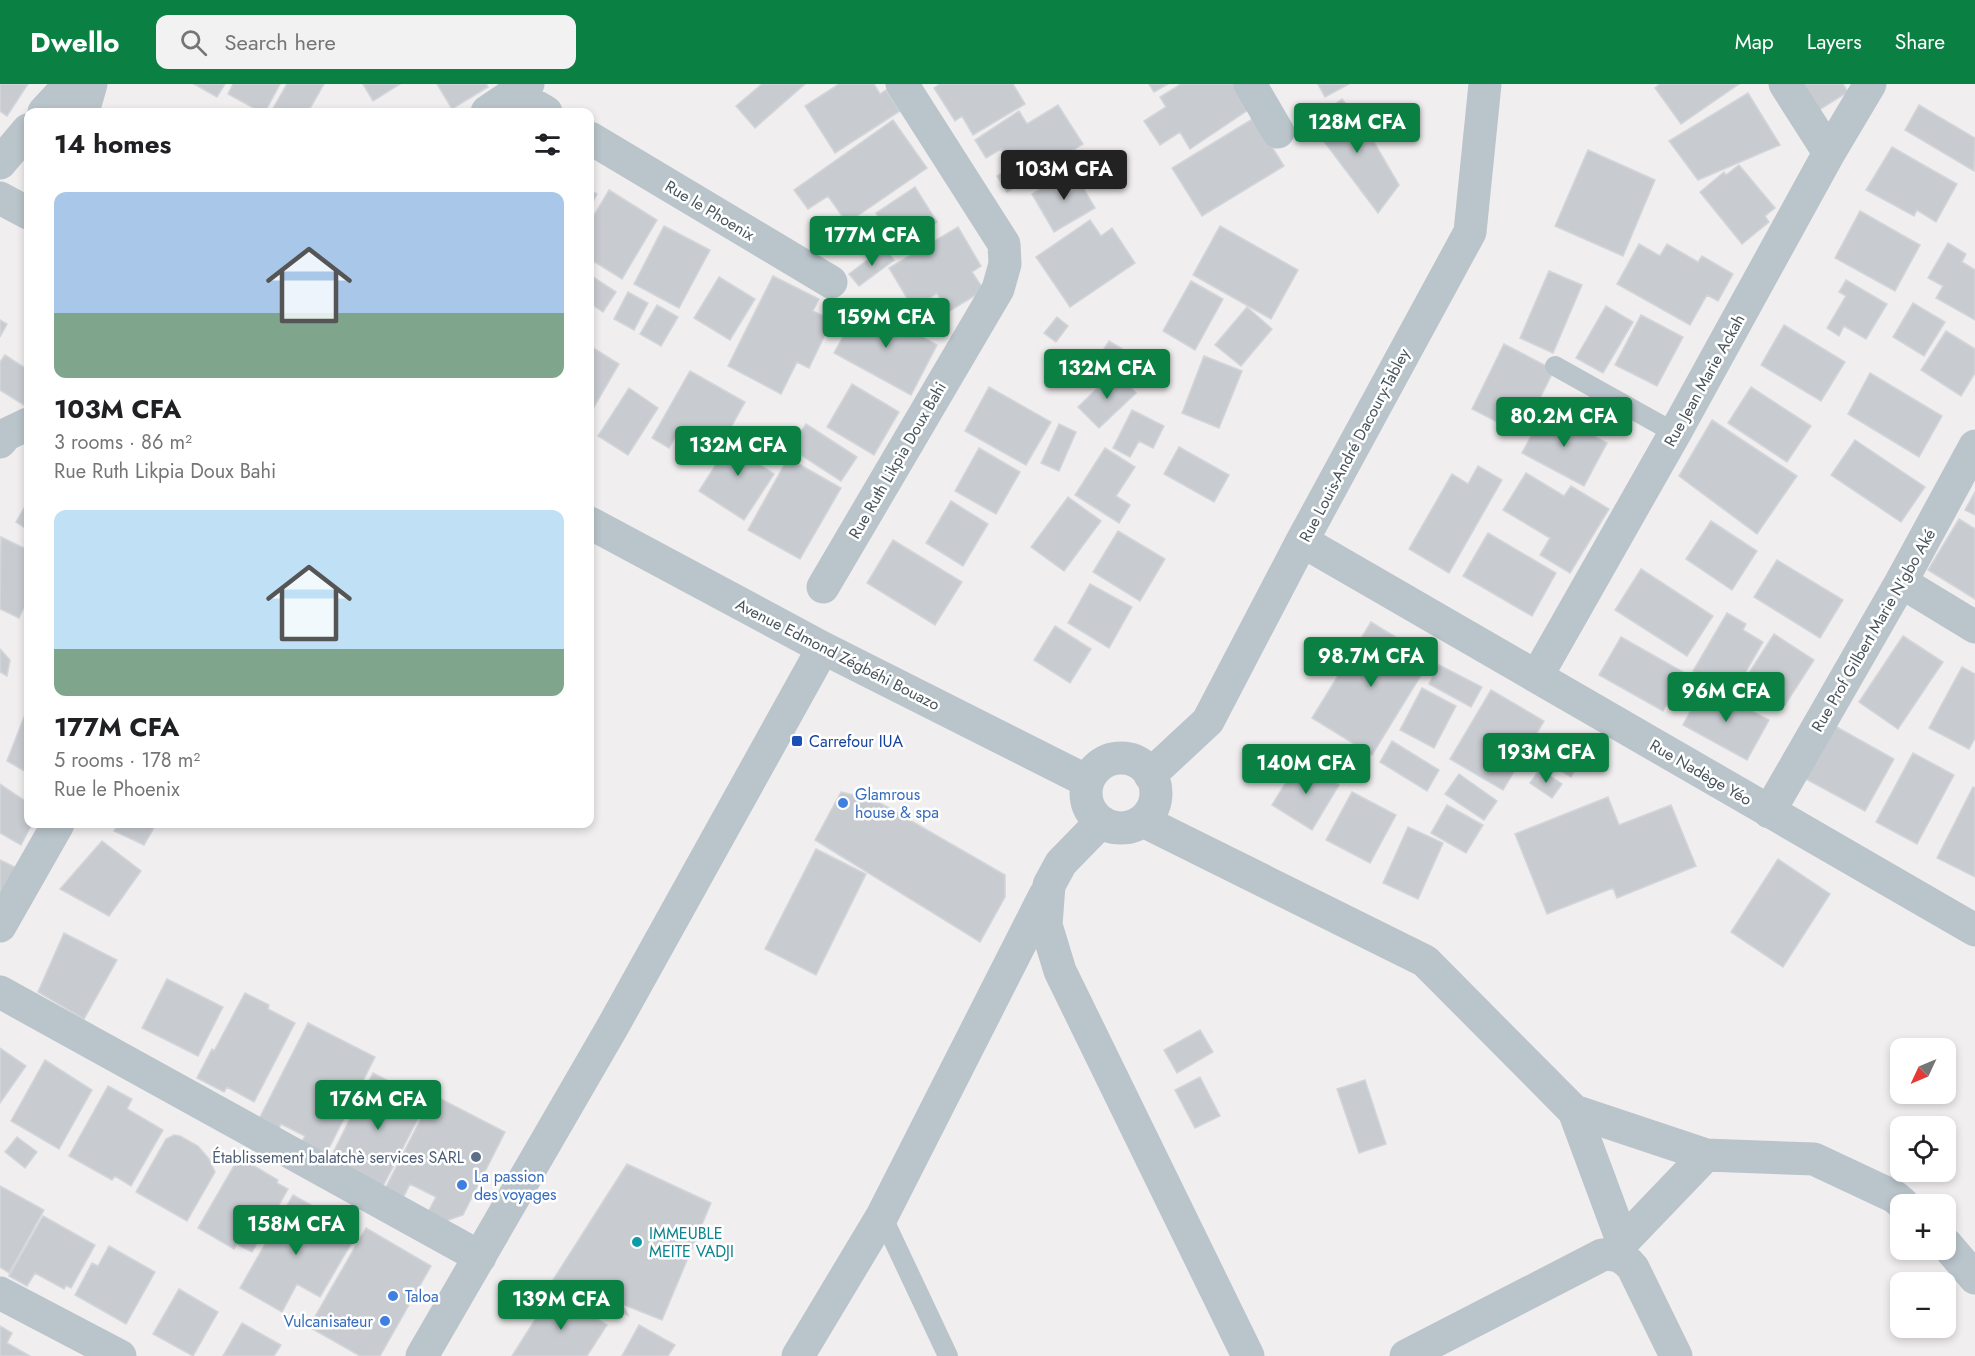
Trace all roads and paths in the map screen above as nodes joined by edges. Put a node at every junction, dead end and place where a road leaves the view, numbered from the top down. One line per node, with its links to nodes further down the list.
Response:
1 (70, 84): 9 (street)
2 (91, 84): 10 (street)
3 (902, 84): 29 (street, Rue Ruth Likpia Doux Bahi)
4 (1250, 84): 13 (street)
5 (1485, 84): 27 (street, Rue Louis-André Dacoury-Tabley)
6 (1785, 84): 16 (street)
7 (1870, 84): 16 (street, Rue Jean Marie Ackah)
8 (521, 89): 11 (street); 12 (street)
9 (48, 108)
10 (84, 108)
11 (493, 108)
12 (542, 108)
13 (1278, 132)
14 (24, 135): 17 (street)
15 (594, 140): 20 (street, Rue le Phoenix)
16 (1829, 153): 23 (street, Rue Jean Marie Ackah)
17 (0, 163)
18 (0, 198): 19 (street)
19 (24, 211)
20 (831, 282)
21 (1555, 366): 23 (lane)
22 (24, 426): 24 (street)
23 (1675, 433): 32 (street, Rue Jean Marie Ackah)
24 (0, 442)
25 (1975, 447): 28 (street, Rue Prof Gilbert Marie N'gbo Aké)
26 (594, 525): 31 (street, Avenue Edmond Zégbéhi Bouazo)
27 (1302, 541): 32 (street, Rue Nadège Yéo); 33 (street, Rue Louis-André Dacoury-Tabley)
28 (1901, 582): 30 (street); 35 (street, Rue Prof Gilbert Marie N'gbo Aké)
29 (823, 587)
30 (1975, 627)
31 (823, 648): 34 (street, Avenue Edmond Zégbéhi Bouazo); 49 (street)
32 (1537, 676): 35 (street, Rue Nadège Yéo)
33 (1150, 775): 34 (street); 36 (street)
34 (1087, 781): 37 (street)
35 (1769, 812): 41 (street, Rue Nadège Yéo)
36 (1143, 820): 37 (street); 43 (street)
37 (1100, 823): 39 (street)
38 (56, 828): 40 (street)
39 (1050, 885): 46 (street); 56 (street)
40 (0, 926)
41 (1975, 930)
42 (0, 992): 49 (street)
43 (1574, 1111): 44 (street); 47 (street)
44 (1706, 1155): 45 (street); 47 (street)
45 (1890, 1195)
46 (882, 1216): 54 (street); 55 (lane)
47 (1618, 1248): 57 (street); 58 (street)
48 (1956, 1256): 50 (street)
49 (480, 1257): 53 (street)
50 (1975, 1278)
51 (0, 1293): 52 (street)
52 (120, 1356)
53 (422, 1356)
54 (798, 1356)
55 (948, 1356)
56 (1248, 1356)
57 (1406, 1356)
58 (1676, 1356)

